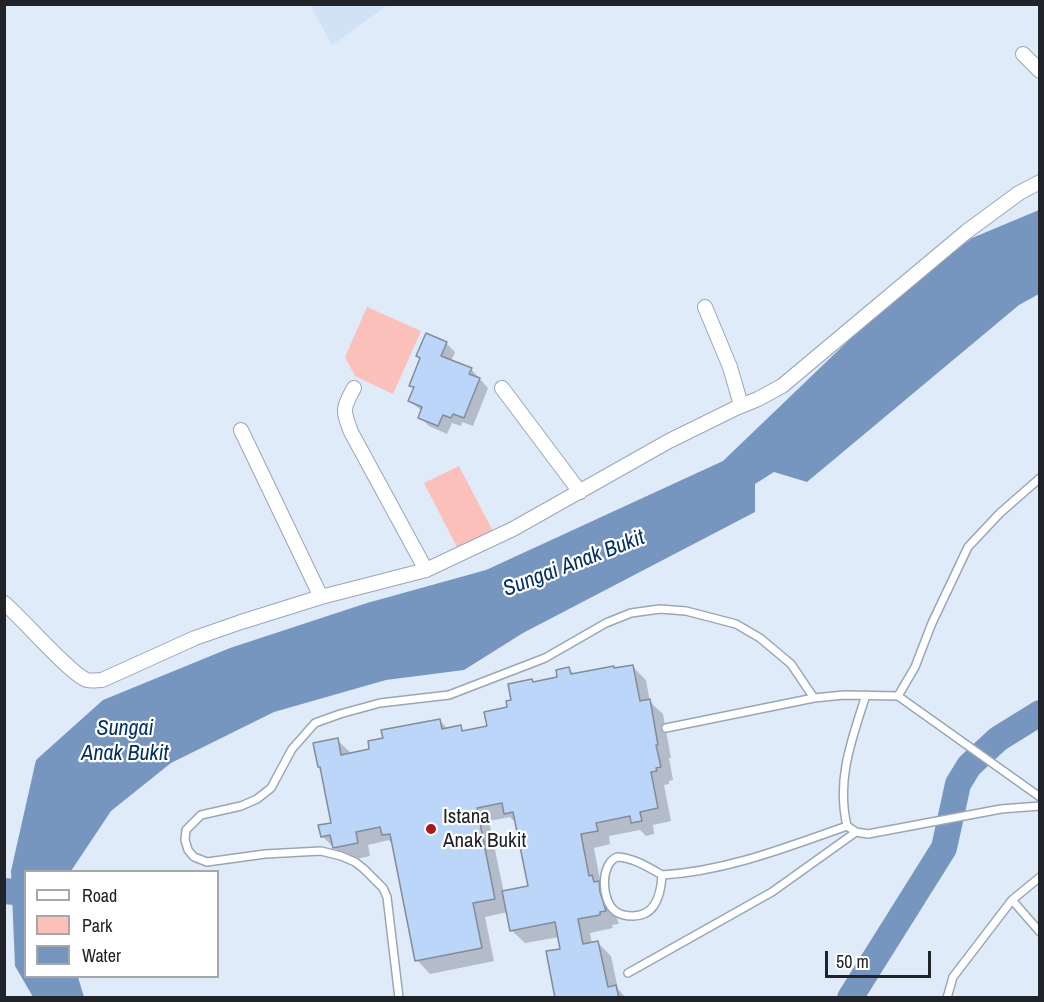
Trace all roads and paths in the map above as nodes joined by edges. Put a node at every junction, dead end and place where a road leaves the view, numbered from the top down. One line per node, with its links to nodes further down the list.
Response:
1 (1023, 54): 2 (street)
2 (1040, 71)
3 (1040, 182): 7 (street)
4 (705, 307): 7 (street)
5 (354, 388): 11 (street)
6 (502, 388): 10 (street)
7 (741, 405): 10 (street)
8 (241, 430): 12 (street)
9 (1040, 478): 15 (lane)
10 (580, 492): 11 (street)
11 (426, 570): 12 (street)
12 (321, 597): 13 (street)
13 (4, 603)
14 (866, 695): 15 (lane); 16 (lane); 20 (lane)
15 (898, 696): 18 (lane)
16 (814, 698): 17 (lane); 27 (lane)
17 (666, 728)
18 (1040, 797)
19 (1040, 806): 21 (lane)
20 (847, 826): 21 (lane); 22 (lane)
21 (856, 832): 26 (lane)
22 (662, 875): 22 (lane)
23 (1040, 877): 24 (lane)
24 (1012, 900): 25 (lane); 28 (lane)
25 (1040, 932)
26 (628, 973)
27 (399, 998)
28 (946, 998)

